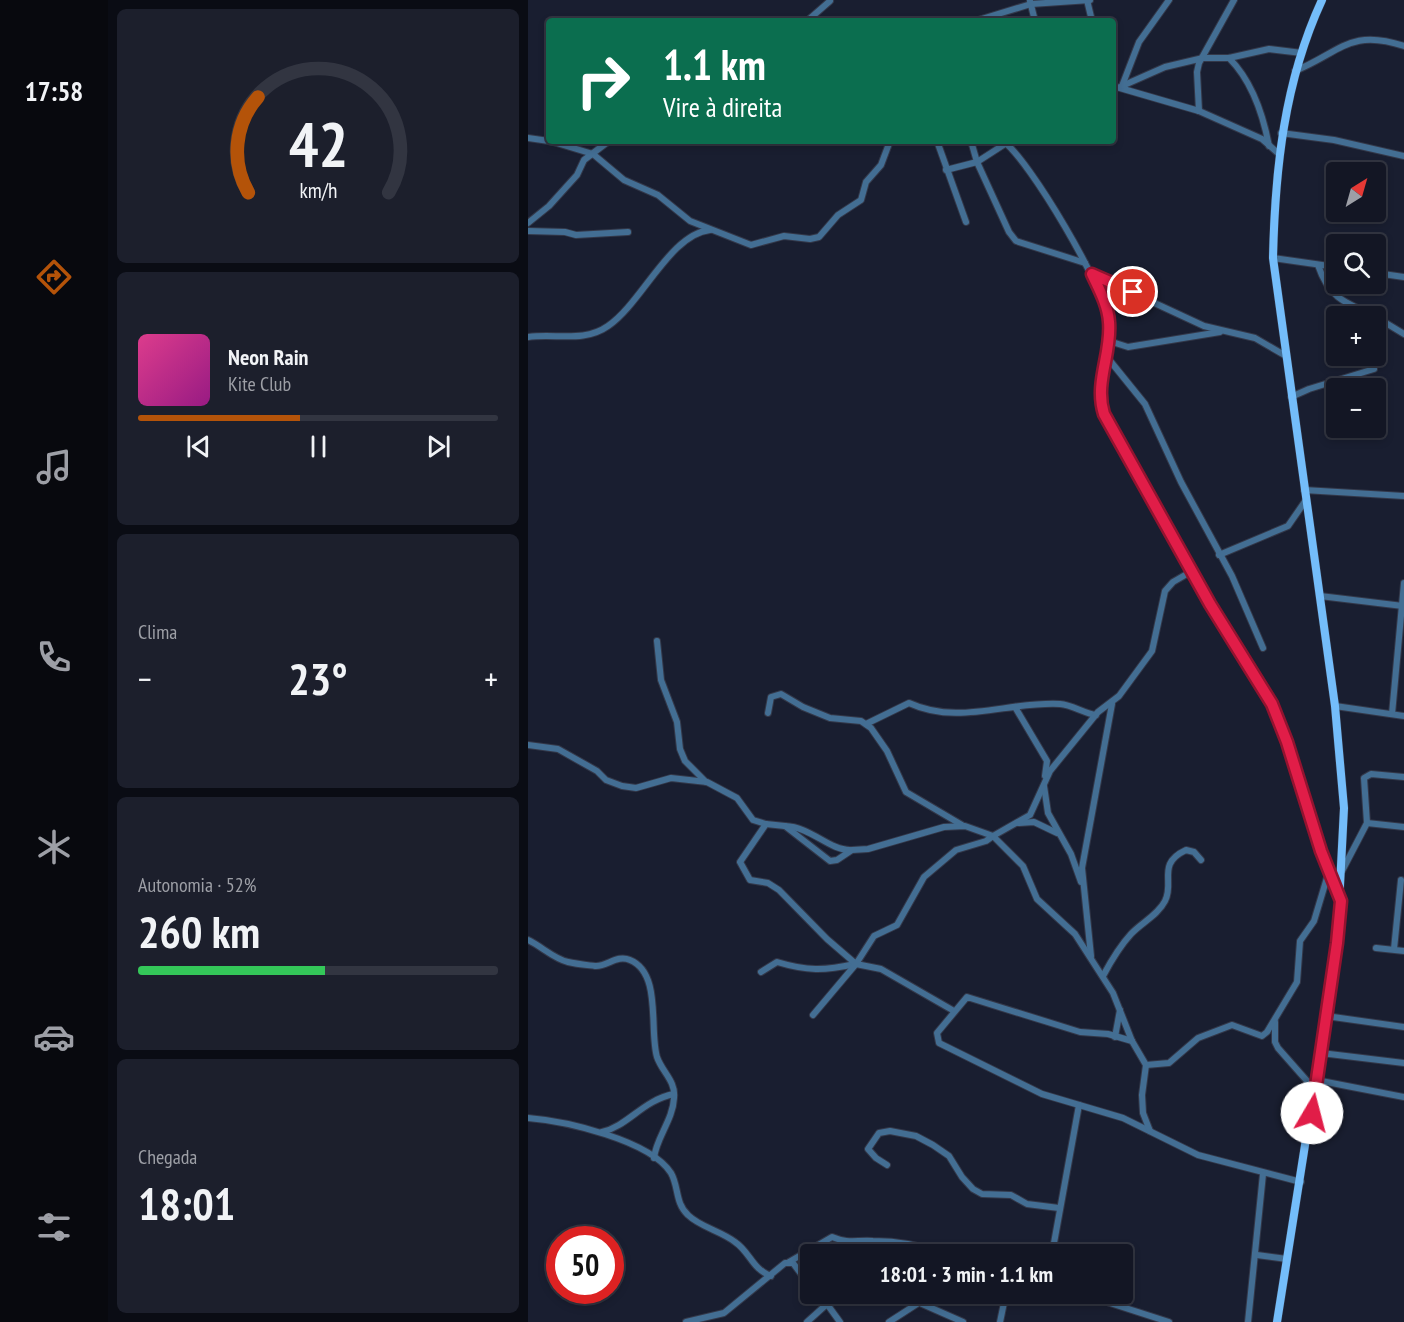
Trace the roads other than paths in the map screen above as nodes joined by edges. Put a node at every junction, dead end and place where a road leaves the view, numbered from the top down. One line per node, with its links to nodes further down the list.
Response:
1 (822, 0): 7 (street)
2 (1088, 0): 6 (street); 10 (street)
3 (1169, 0): 17 (street)
4 (1234, 0): 13 (street)
5 (1322, 0): 12 (main road)
6 (1030, 2): 8 (street); 9 (street)
7 (810, 18)
8 (997, 18)
9 (1034, 18)
10 (1091, 18)
11 (1404, 46): 15 (street)
12 (1302, 53): 14 (street); 15 (main road)
13 (1203, 58): 14 (street); 17 (street); 18 (street)
14 (1229, 58): 29 (street)
15 (1295, 71): 19 (main road)
16 (1116, 86): 17 (street)
17 (1122, 87): 18 (street)
18 (1199, 111): 29 (street)
19 (1281, 133): 31 (main road); 32 (street)
20 (528, 138): 21 (street)
21 (546, 140)
22 (560, 144): 30 (street)
23 (605, 144): 30 (street)
24 (889, 144): 37 (street)
25 (938, 144): 34 (street)
26 (972, 144): 33 (street)
27 (1004, 144): 33 (street)
28 (1008, 144): 41 (street)
29 (1269, 146): 31 (street)
30 (593, 154): 36 (street); 37 (street)
31 (1279, 154): 40 (main road)
32 (1404, 156)
33 (978, 162): 34 (street); 41 (street)
34 (946, 170): 35 (street)
35 (966, 222)
36 (528, 223)
37 (710, 230): 51 (street)
38 (528, 231): 39 (street)
39 (628, 232)
40 (1273, 258): 42 (street); 53 (main road)
41 (1086, 263): 44 (street)
42 (1318, 265): 43 (street); 47 (street)
43 (1326, 266)
44 (1092, 274): 49 (street); 52 (street)
45 (1386, 274): 46 (street)
46 (1404, 277)
47 (1355, 306)
48 (1386, 323): 50 (street)
49 (1225, 331): 52 (street); 53 (street)
50 (1404, 334)
51 (528, 337)
52 (1108, 341): 54 (street)
53 (1286, 356): 56 (main road)
54 (1107, 357): 60 (street); 61 (street)
55 (1374, 369): 56 (street)
56 (1291, 398): 57 (main road)
57 (1304, 489): 58 (street); 59 (main road)
58 (1404, 496)
59 (1306, 501): 60 (street); 63 (main road)
60 (1219, 555): 66 (street)
61 (1192, 571): 67 (street); 89 (street)
62 (1404, 583): 64 (street)
63 (1320, 596): 64 (street); 69 (main road)
64 (1403, 606): 71 (street)
65 (657, 641): 77 (street)
66 (1263, 648)
67 (1112, 704): 72 (street); 92 (street)
68 (1015, 706): 72 (street); 74 (street); 78 (street)
69 (1335, 706): 71 (street); 90 (main road)
70 (768, 713): 74 (street)
71 (1392, 714): 73 (street)
72 (1096, 715): 78 (street)
73 (1404, 716)
74 (866, 724): 83 (street)
75 (528, 745): 77 (street)
76 (1404, 777): 80 (street)
77 (707, 782): 81 (street)
78 (1044, 785): 79 (street); 85 (street)
79 (1018, 823): 85 (street); 86 (street)
80 (1367, 823): 84 (street); 90 (street)
81 (766, 824): 82 (street); 99 (street)
82 (785, 826): 87 (street); 87 (street)
83 (965, 826): 86 (street); 87 (street)
84 (1404, 827)
85 (1059, 834): 92 (street)
86 (993, 836): 98 (street); 99 (street)
87 (852, 850)
88 (1201, 860): 101 (street)
89 (1329, 871): 93 (street); 106 (street)
90 (1342, 871): 93 (main road)
91 (1401, 880): 96 (street)
92 (1083, 888): 98 (street)
93 (1341, 901): 105 (main road)
94 (528, 940): 115 (street)
95 (1376, 948): 96 (street)
96 (1394, 950): 97 (street)
97 (1404, 951)
98 (1092, 959): 101 (street)
99 (856, 964): 100 (street); 103 (street); 104 (street)
100 (761, 972)
101 (1103, 976): 102 (street)
102 (1120, 1010): 108 (street); 109 (street)
103 (954, 1011): 108 (street); 117 (street)
104 (813, 1015)
105 (1326, 1017): 107 (street); 110 (main road)
106 (1275, 1022): 112 (street); 114 (street)
107 (1404, 1027)
108 (1115, 1037): 109 (street)
109 (1132, 1041): 112 (street)
110 (1321, 1053): 111 (street); 113 (main road)
111 (1404, 1063)
112 (1146, 1065): 119 (street)
113 (1316, 1080): 114 (main road); 116 (street)
114 (1315, 1090): 124 (main road)
115 (674, 1094): 120 (street); 121 (street)
116 (1404, 1097)
117 (1079, 1105): 119 (street); 125 (street)
118 (528, 1118): 120 (street)
119 (1150, 1131): 123 (street)
120 (602, 1133): 121 (street)
121 (654, 1158): 134 (street)
122 (887, 1165): 125 (street)
123 (1263, 1174): 124 (street); 129 (street)
124 (1301, 1182): 131 (main road)
125 (1059, 1208): 128 (street)
126 (820, 1244): 127 (street)
127 (898, 1244)
128 (1054, 1244)
129 (1257, 1255): 131 (street); 148 (street)
130 (800, 1256): 132 (street)
131 (1287, 1259): 149 (main road)
132 (789, 1262): 133 (street); 134 (street)
133 (800, 1275)
134 (771, 1276): 139 (street)
135 (827, 1304): 142 (street); 143 (street)
136 (920, 1304): 144 (street); 145 (street)
137 (1004, 1304): 146 (street)
138 (1113, 1304): 147 (street)
139 (722, 1314): 140 (street); 141 (street)
140 (686, 1322)
141 (713, 1322)
142 (807, 1322)
143 (840, 1322)
144 (889, 1322)
145 (963, 1322)
146 (1000, 1322)
147 (1169, 1322)
148 (1248, 1322)
149 (1277, 1322)

